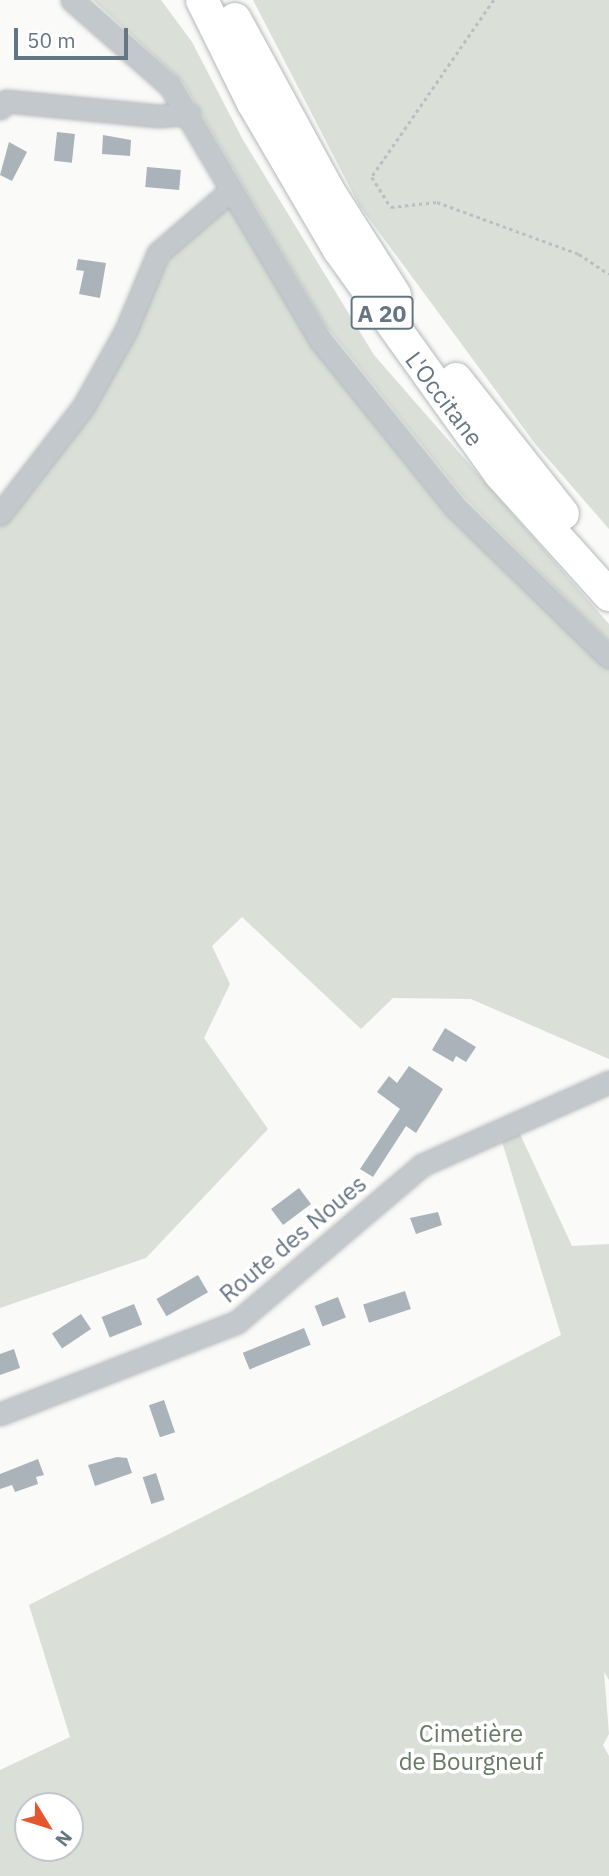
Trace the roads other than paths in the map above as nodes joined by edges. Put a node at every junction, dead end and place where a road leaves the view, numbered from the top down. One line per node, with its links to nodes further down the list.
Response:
1 (72, 0): 6 (street)
2 (180, 0): 7 (highway)
3 (202, 0): 7 (highway, L'Occitane / A 20)
4 (225, 0): 10 (highway, L'Occitane / A 20)
5 (0, 108): 6 (street)
6 (189, 114): 8 (street)
7 (261, 117): 11 (highway, L'Occitane / A 20)
8 (230, 191): 9 (street); 12 (street)
9 (0, 513)
10 (609, 564)
11 (609, 595)
12 (609, 657)
13 (609, 1082): 14 (street, Route des Noues)
14 (0, 1414)

